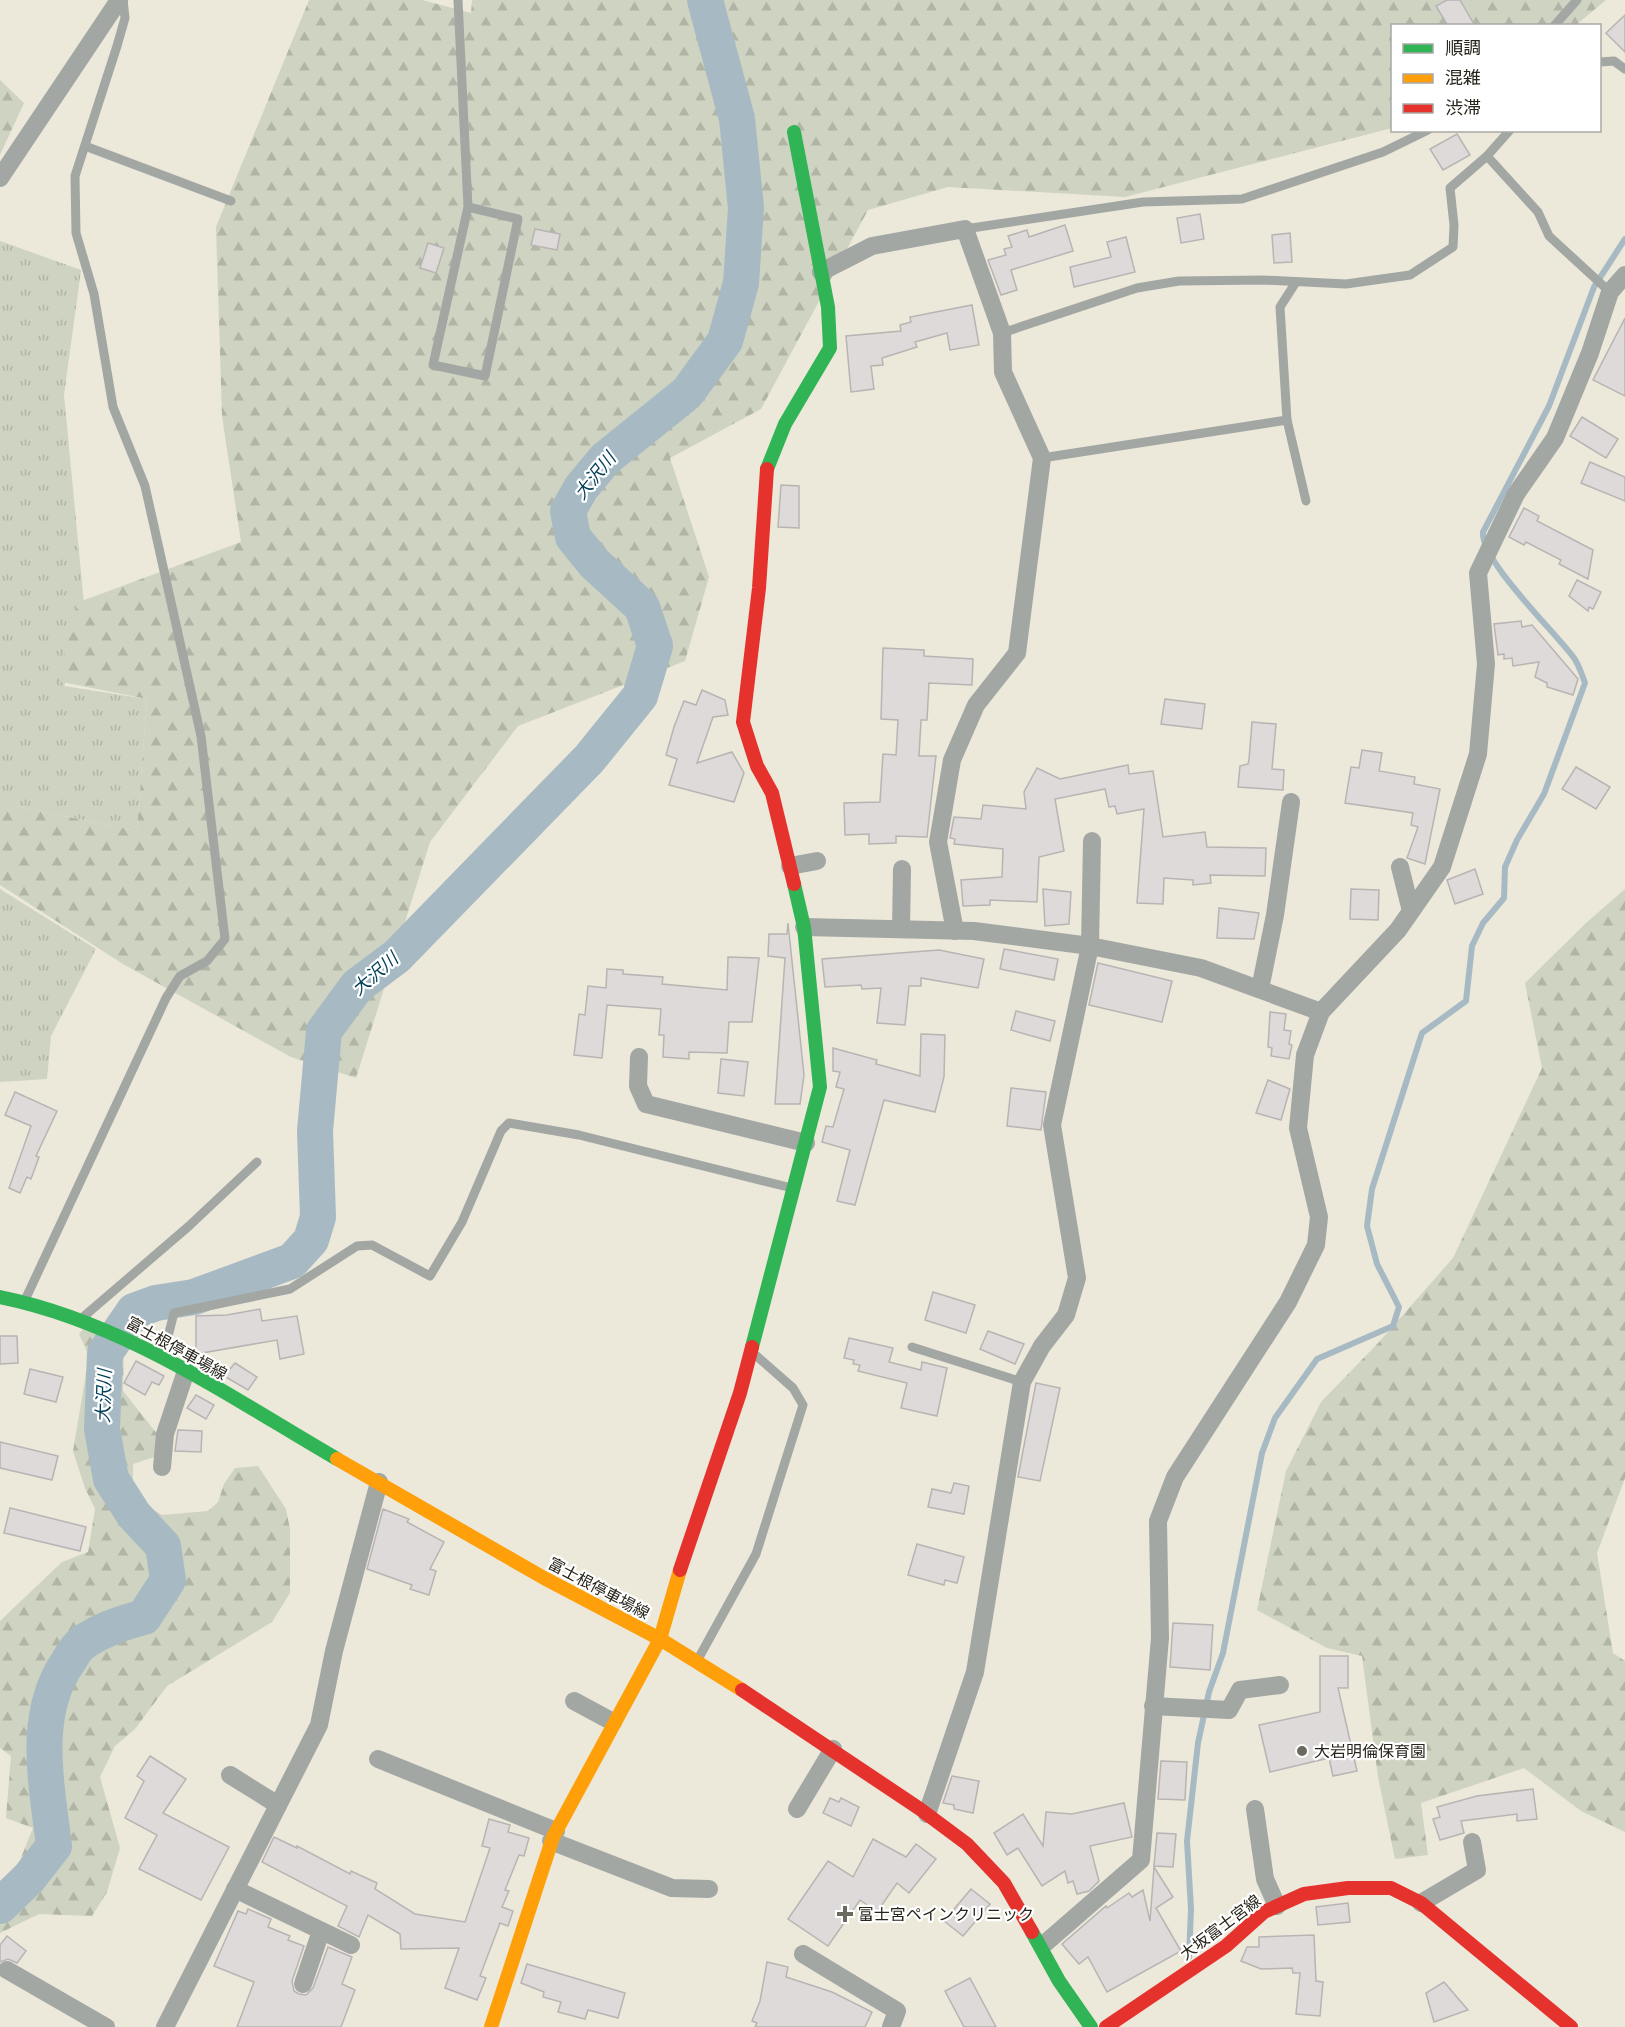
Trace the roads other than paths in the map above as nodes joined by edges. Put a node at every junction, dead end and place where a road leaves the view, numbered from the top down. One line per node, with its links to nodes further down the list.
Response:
1 (121, 0): 10 (lane); 12 (street)
2 (458, 0): 14 (lane)
3 (1577, 0): 4 (lane)
4 (1556, 24)
5 (1601, 62): 6 (lane)
6 (1625, 69)
7 (794, 132): 16 (street)
8 (1424, 132): 15 (lane)
9 (1510, 132): 11 (lane)
10 (85, 146): 13 (lane); 42 (lane)
11 (1487, 156): 18 (lane); 19 (lane)
12 (0, 178)
13 (231, 201)
14 (468, 207): 14 (lane)
15 (965, 229): 16 (street); 20 (street)
16 (821, 272): 27 (street)
17 (1625, 275): 19 (street)
18 (1296, 282): 20 (lane); 21 (lane)
19 (1610, 292): 30 (street)
20 (1002, 333): 22 (street)
21 (1287, 420): 22 (lane); 23 (lane)
22 (1042, 458): 33 (street)
23 (1306, 501)
24 (1291, 802): 35 (street)
25 (1092, 841): 34 (street)
26 (817, 861): 27 (street)
27 (790, 866): 31 (street)
28 (1400, 867): 30 (street)
29 (902, 869): 32 (street)
30 (1411, 911): 36 (street)
31 (804, 927): 32 (street); 38 (street)
32 (902, 929): 33 (street)
33 (955, 931): 34 (street)
34 (1090, 946): 35 (street); 48 (street)
35 (1260, 989): 36 (street)
36 (1321, 1012): 55 (street)
37 (639, 1057): 38 (street)
38 (806, 1143): 40 (street)
39 (257, 1162): 43 (lane)
40 (794, 1188): 45 (street); 46 (lane)
41 (0, 1297): 42 (street, 富士根停車場線)
42 (25, 1300): 43 (street, 富士根停車場線)
43 (80, 1319): 46 (street, 富士根停車場線)
44 (912, 1347): 48 (lane)
45 (751, 1350): 51 (street); 52 (lane)
46 (163, 1358): 47 (street, 富士根停車場線)
47 (186, 1371): 49 (street); 50 (street, 富士根停車場線)
48 (1022, 1382): 63 (street)
49 (162, 1467)
50 (379, 1482): 51 (street, 富士根停車場線); 60 (street)
51 (660, 1638): 52 (street, 富士根停車場線); 56 (street)
52 (697, 1661): 57 (street, 富士根停車場線)
53 (1280, 1685): 55 (street)
54 (574, 1701): 56 (street)
55 (1153, 1706): 72 (street)
56 (613, 1722): 64 (street)
57 (833, 1749): 61 (street); 63 (street, 富士根停車場線)
58 (378, 1759): 64 (street)
59 (230, 1775): 60 (street)
60 (278, 1805): 66 (street)
61 (797, 1809)
62 (1255, 1809): 69 (street)
63 (927, 1814): 72 (street, 富士根停車場線)
64 (554, 1836): 67 (street); 78 (street)
65 (1472, 1842): 68 (street)
66 (235, 1889): 70 (street); 77 (street)
67 (709, 1889)
68 (1421, 1903): 69 (street, 大坂富士宮線); 82 (street, 大坂富士宮線)
69 (1277, 1906): 81 (street, 大坂富士宮線)
70 (321, 1931): 71 (street); 75 (street)
71 (351, 1945)
72 (1042, 1946): 80 (street, 富士根停車場線)
73 (803, 1954): 79 (street)
74 (7, 1970): 76 (street)
75 (303, 1984)
76 (106, 2027)
77 (165, 2027)
78 (492, 2027)
79 (891, 2027)
80 (1091, 2027)
81 (1107, 2027)
82 (1571, 2027)

